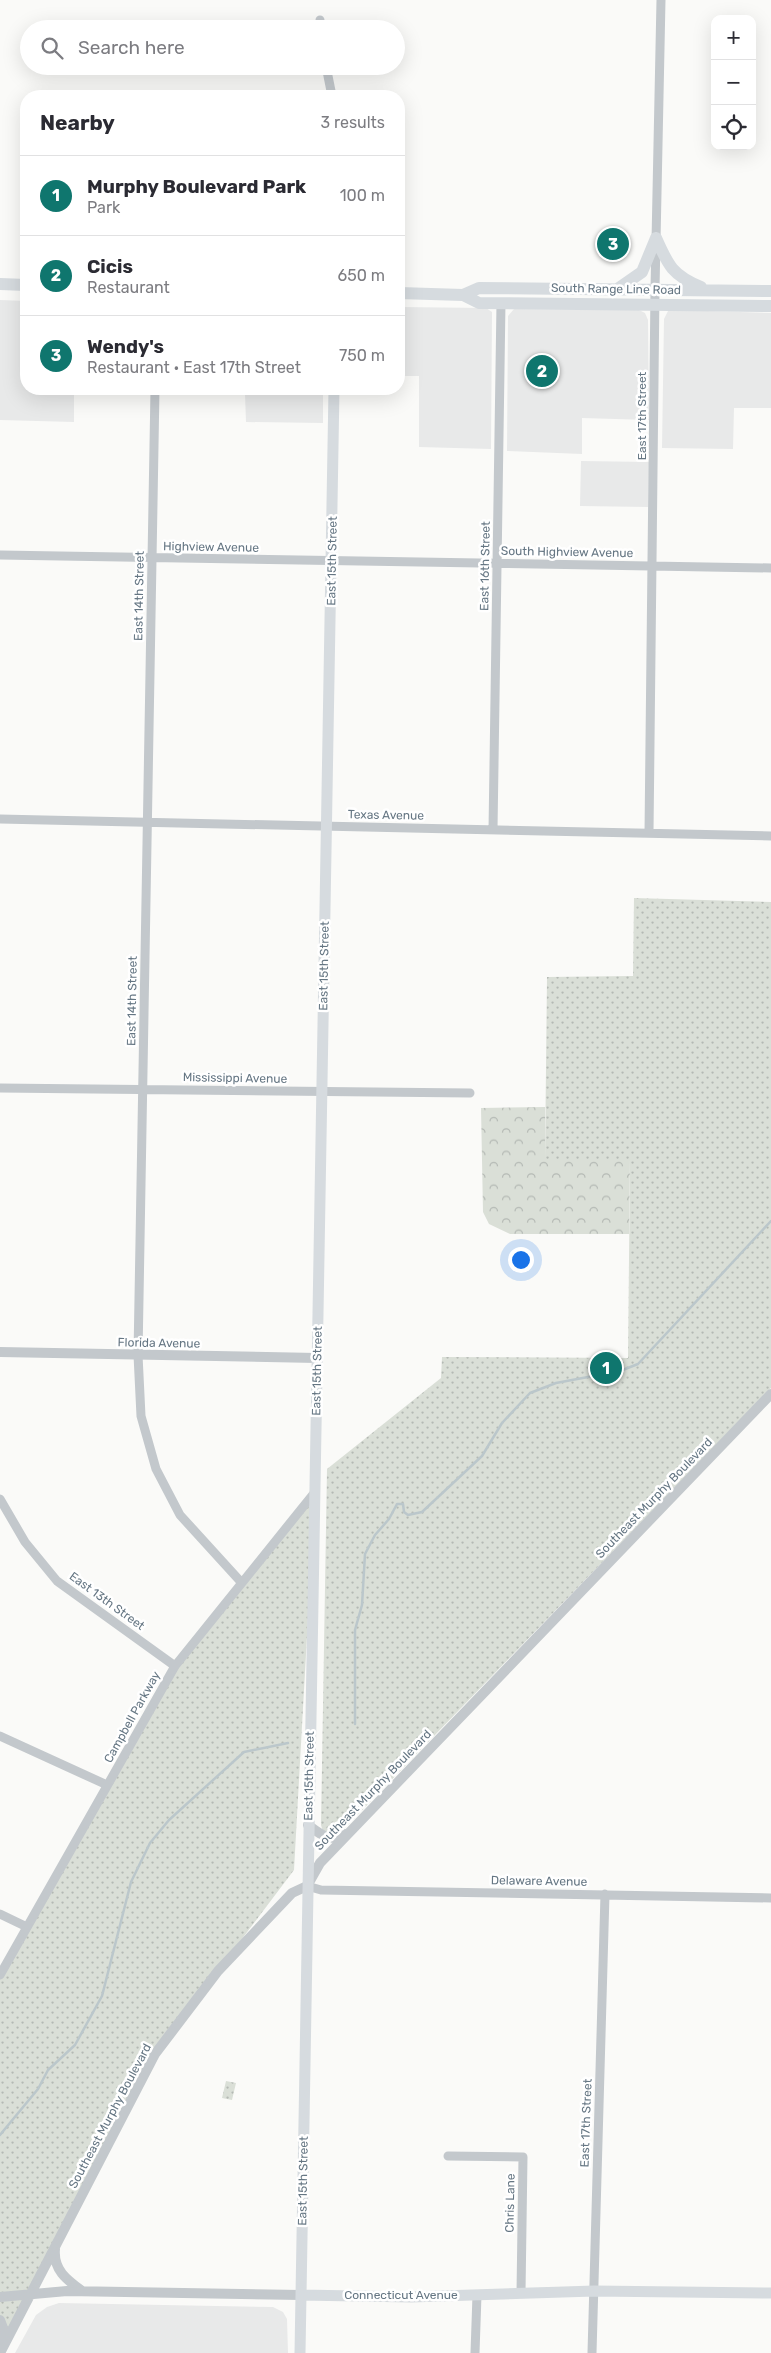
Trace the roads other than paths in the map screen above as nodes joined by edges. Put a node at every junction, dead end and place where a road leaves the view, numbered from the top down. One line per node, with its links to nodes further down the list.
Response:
1 (662, 0): 4 (street, East 17th Street)
2 (328, 75): 3 (street)
3 (331, 90)
4 (656, 238): 7 (main road); 8 (street, East 17th Street); 9 (main road)
5 (0, 284): 6 (main road)
6 (20, 285)
7 (618, 289): 8 (main road, South Range Line Road); 12 (main road, South Range Line Road)
8 (655, 289): 9 (main road, South Range Line Road); 14 (street, East 17th Street)
9 (709, 290): 10 (main road, South Range Line Road)
10 (771, 291)
11 (405, 293): 12 (main road, South Range Line Road)
12 (463, 295): 13 (main road, South Range Line Road)
13 (501, 303): 14 (main road, South Range Line Road); 21 (street, East 16th Street)
14 (655, 305): 15 (main road, South Range Line Road); 22 (street, East 17th Street)
15 (771, 306)
16 (155, 395): 19 (street, East 14th Street)
17 (334, 395): 20 (main road, East 15th Street)
18 (0, 555): 19 (street, Highview Avenue)
19 (153, 558): 20 (street, Highview Avenue); 25 (street, East 14th Street)
20 (332, 561): 21 (street, South Highview Avenue); 26 (main road, East 15th Street)
21 (497, 563): 22 (street, South Highview Avenue); 27 (street, East 16th Street)
22 (654, 566): 23 (street, South Highview Avenue); 28 (street, East 17th Street)
23 (771, 568)
24 (0, 819): 25 (street, Texas Avenue)
25 (148, 823): 26 (street, Texas Avenue); 31 (street, East 14th Street)
26 (327, 826): 27 (street, Texas Avenue); 32 (main road, East 15th Street)
27 (493, 830): 28 (street, Texas Avenue)
28 (649, 833): 29 (street, Texas Avenue)
29 (771, 836)
30 (0, 1088): 31 (street, Mississippi Avenue)
31 (142, 1089): 32 (street, Mississippi Avenue); 35 (street, East 14th Street)
32 (322, 1092): 33 (street, Mississippi Avenue); 36 (main road, East 15th Street)
33 (470, 1093)
34 (0, 1352): 35 (street, Florida Avenue)
35 (138, 1355): 36 (street, Florida Avenue); 40 (street, East 14th Street)
36 (317, 1358): 38 (main road, East 15th Street)
37 (771, 1394): 45 (street, Southeast Murphy Boulevard)
38 (315, 1492): 40 (street, Campbell Parkway); 44 (main road, East 15th Street)
39 (0, 1499): 41 (street, East 13th Street)
40 (241, 1582): 41 (street, Campbell Parkway)
41 (175, 1666): 43 (street, Campbell Parkway)
42 (0, 1736): 43 (street)
43 (107, 1785): 50 (street, Campbell Parkway)
44 (308, 1825): 45 (street); 46 (main road, East 15th Street)
45 (350, 1831): 46 (street, Southeast Murphy Boulevard)
46 (307, 1886): 47 (street, Delaware Avenue); 53 (street, Southeast Murphy Boulevard); 59 (main road, East 15th Street)
47 (606, 1894): 48 (street, Delaware Avenue); 55 (street, East 17th Street)
48 (771, 1898)
49 (0, 1914): 50 (street)
50 (27, 1927): 51 (street, Campbell Parkway)
51 (0, 1975)
52 (448, 2156): 57 (street, Chris Lane)
53 (56, 2244): 54 (street); 56 (street, Southeast Murphy Boulevard)
54 (82, 2291): 56 (street, Connecticut Avenue); 59 (street, Connecticut Avenue)
55 (594, 2291): 57 (main road, Connecticut Avenue); 58 (main road, Connecticut Avenue); 66 (street, East 17th Street)
56 (30, 2293): 61 (street, Connecticut Avenue); 63 (street, Southeast Murphy Boulevard)
57 (521, 2293): 60 (main road, Connecticut Avenue)
58 (771, 2293)
59 (301, 2295): 60 (main road, Connecticut Avenue); 64 (main road, East 15th Street)
60 (477, 2295): 65 (street)
61 (0, 2297)
62 (0, 2320): 63 (street)
63 (2, 2348)
64 (300, 2353)
65 (475, 2353)
66 (592, 2353)

